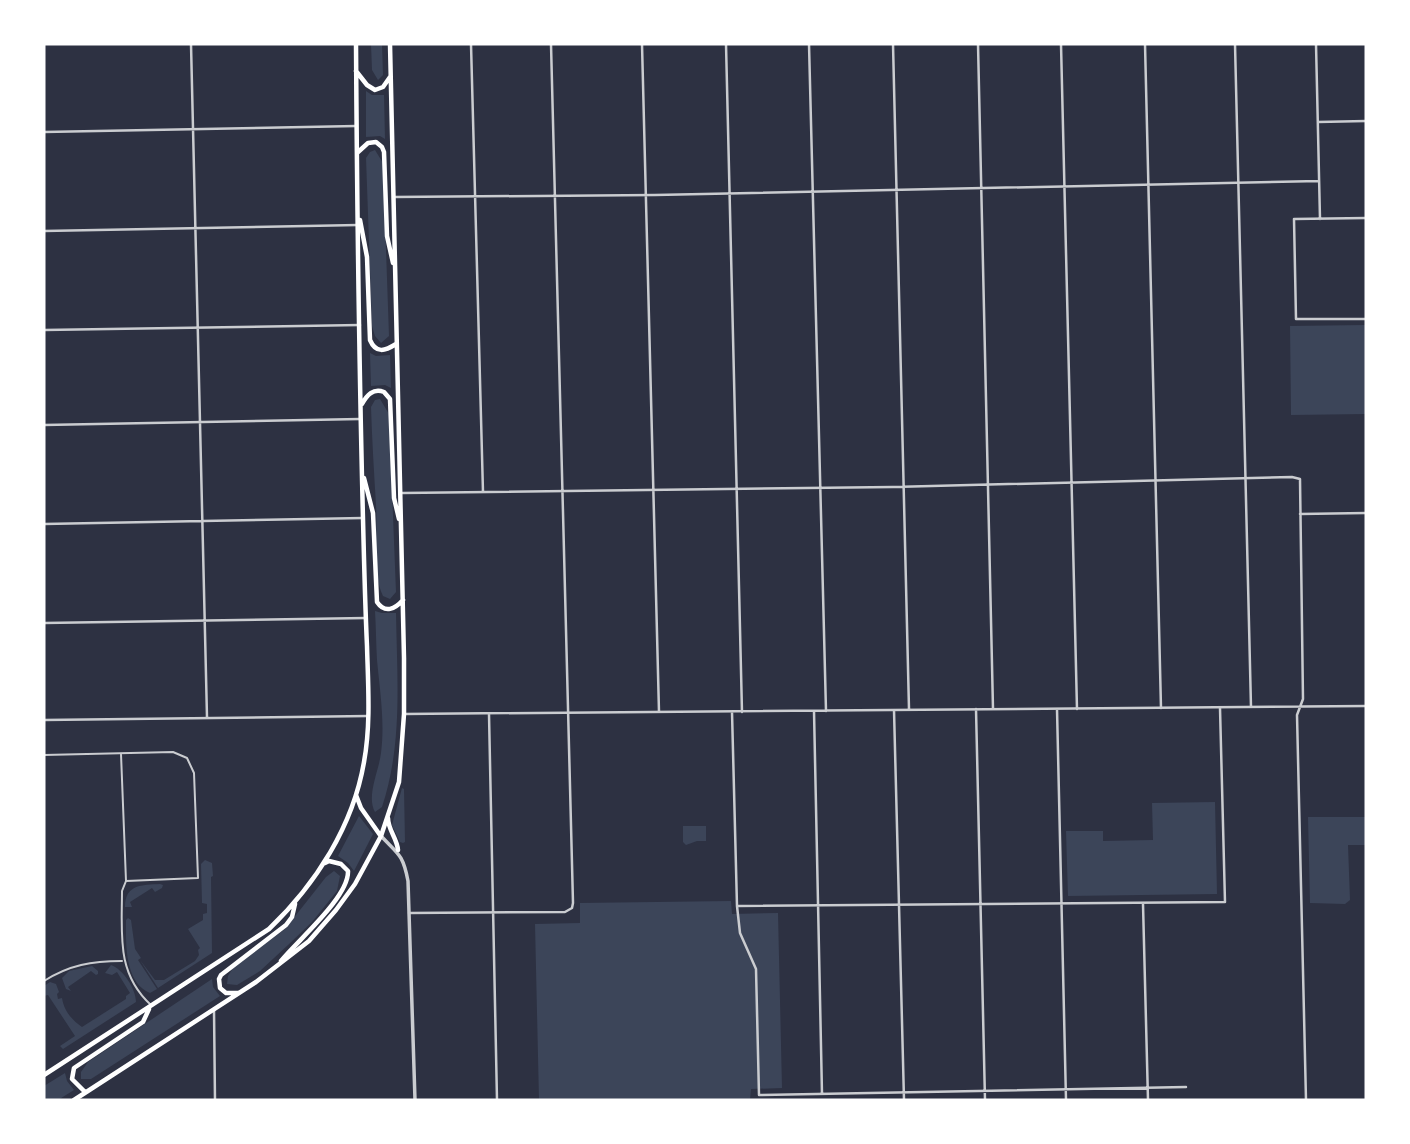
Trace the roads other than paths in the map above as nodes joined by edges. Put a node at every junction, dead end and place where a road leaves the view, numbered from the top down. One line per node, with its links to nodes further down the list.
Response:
1 (191, 44): 20 (street)
2 (356, 44): 15 (main road)
3 (390, 44): 16 (main road)
4 (471, 44): 34 (street)
5 (551, 44): 32 (street)
6 (642, 44): 31 (street)
7 (726, 44): 30 (street)
8 (809, 44): 29 (street)
9 (893, 44): 28 (street)
10 (978, 44): 27 (street)
11 (1061, 44): 26 (street)
12 (1145, 44): 25 (street)
13 (1235, 44): 24 (street)
14 (1316, 44): 18 (street)
15 (356, 71): 16 (main road); 19 (main road)
16 (390, 76): 33 (main road)
17 (1366, 121): 18 (street)
18 (1318, 122): 23 (street)
19 (356, 126): 20 (street); 22 (main road)
20 (193, 129): 21 (street); 39 (street)
21 (44, 132)
22 (356, 153): 35 (main road); 41 (main road)
23 (1319, 181): 24 (street); 36 (street)
24 (1239, 183): 25 (street); 52 (street)
25 (1148, 185): 26 (street); 53 (street)
26 (1065, 187): 27 (street); 55 (street)
27 (981, 188): 28 (street); 54 (street)
28 (896, 191): 29 (street); 56 (street)
29 (813, 192): 30 (street); 57 (street)
30 (729, 194): 31 (street); 58 (street)
31 (646, 195): 32 (street); 59 (street)
32 (555, 196): 34 (street); 61 (street)
33 (394, 197): 34 (street); 41 (main road)
34 (475, 197): 60 (street)
35 (357, 209): 38 (main road); 46 (main road)
36 (1320, 219): 37 (street); 42 (street)
37 (1366, 219)
38 (358, 225): 39 (street); 43 (main road)
39 (195, 228): 40 (street); 44 (street)
40 (44, 231)
41 (395, 267): 46 (main road)
42 (1366, 319)
43 (360, 325): 44 (street); 47 (main road)
44 (197, 327): 45 (street); 49 (street)
45 (44, 330)
46 (396, 344): 62 (main road)
47 (360, 406): 48 (main road); 67 (main road)
48 (360, 419): 49 (street); 51 (main road)
49 (201, 422): 50 (street); 66 (street)
50 (44, 425)
51 (362, 471): 65 (main road); 69 (main road)
52 (1246, 478): 53 (street); 64 (street); 74 (street)
53 (1156, 480): 55 (street); 76 (street)
54 (989, 483): 55 (street); 56 (street); 79 (street)
55 (1072, 483): 81 (street)
56 (904, 486): 57 (street); 83 (street)
57 (820, 488): 58 (street); 85 (street)
58 (737, 489): 59 (street); 88 (street)
59 (653, 491): 61 (street); 86 (street)
60 (483, 492): 61 (street); 62 (street)
61 (563, 492): 89 (street)
62 (398, 493): 67 (main road)
63 (1366, 513): 64 (street)
64 (1300, 514): 75 (street)
65 (363, 518): 66 (street); 70 (main road)
66 (202, 521): 68 (street); 71 (street)
67 (401, 523): 69 (main road)
68 (44, 524)
69 (403, 600): 90 (main road)
70 (366, 618): 71 (street); 92 (main road)
71 (204, 621): 72 (street); 93 (street)
72 (44, 623)
73 (1366, 706): 75 (street)
74 (1251, 707): 75 (street); 77 (street)
75 (1300, 707): 134 (street)
76 (1161, 708): 77 (street); 81 (street)
77 (1220, 708): 104 (street)
78 (976, 709): 79 (street); 83 (street); 105 (street)
79 (993, 709): 80 (street)
80 (1057, 709): 81 (street); 106 (street)
81 (1077, 709)
82 (894, 710): 83 (street); 85 (street); 107 (street)
83 (909, 710)
84 (814, 711): 85 (street); 88 (street); 108 (street)
85 (826, 711)
86 (659, 712): 87 (street); 89 (street)
87 (732, 712): 88 (street); 109 (street)
88 (743, 712)
89 (570, 713): 91 (street); 110 (street)
90 (404, 714): 91 (street); 98 (main road)
91 (489, 714): 110 (street)
92 (368, 716): 93 (street); 97 (main road)
93 (207, 717): 94 (street)
94 (44, 720)
95 (121, 753): 96 (lane); 102 (lane); 102 (lane)
96 (44, 755)
97 (356, 795): 99 (main road); 101 (main road)
98 (388, 814): 99 (main road); 100 (main road)
99 (381, 835): 100 (street); 113 (main road)
100 (398, 850): 111 (street)
101 (324, 863): 103 (main road); 113 (main road)
102 (125, 881): 112 (lane)
103 (296, 900): 115 (main road); 116 (main road)
104 (1143, 902): 106 (street); 120 (street)
105 (981, 903): 106 (street); 107 (street); 122 (street)
106 (1062, 903): 121 (street)
107 (900, 904): 108 (street); 124 (street)
108 (817, 905): 109 (street); 125 (street)
109 (737, 906): 125 (street)
110 (492, 913): 111 (street); 129 (street)
111 (409, 914): 128 (street)
112 (123, 961): 114 (lane); 116 (lane)
113 (276, 967): 115 (main road)
114 (44, 981)
115 (240, 993): 117 (main road)
116 (151, 1007): 118 (main road); 123 (main road)
117 (214, 1010): 123 (main road); 127 (street)
118 (44, 1075)
119 (1186, 1087): 120 (street)
120 (1148, 1088): 121 (street); 133 (street)
121 (1066, 1090): 122 (street); 132 (street)
122 (985, 1091): 124 (street); 131 (street)
123 (86, 1092): 126 (main road)
124 (904, 1093): 125 (street); 130 (street)
125 (822, 1094)
126 (74, 1100)
127 (215, 1100)
128 (415, 1100)
129 (496, 1100)
130 (904, 1100)
131 (985, 1100)
132 (1066, 1100)
133 (1148, 1100)
134 (1306, 1100)

